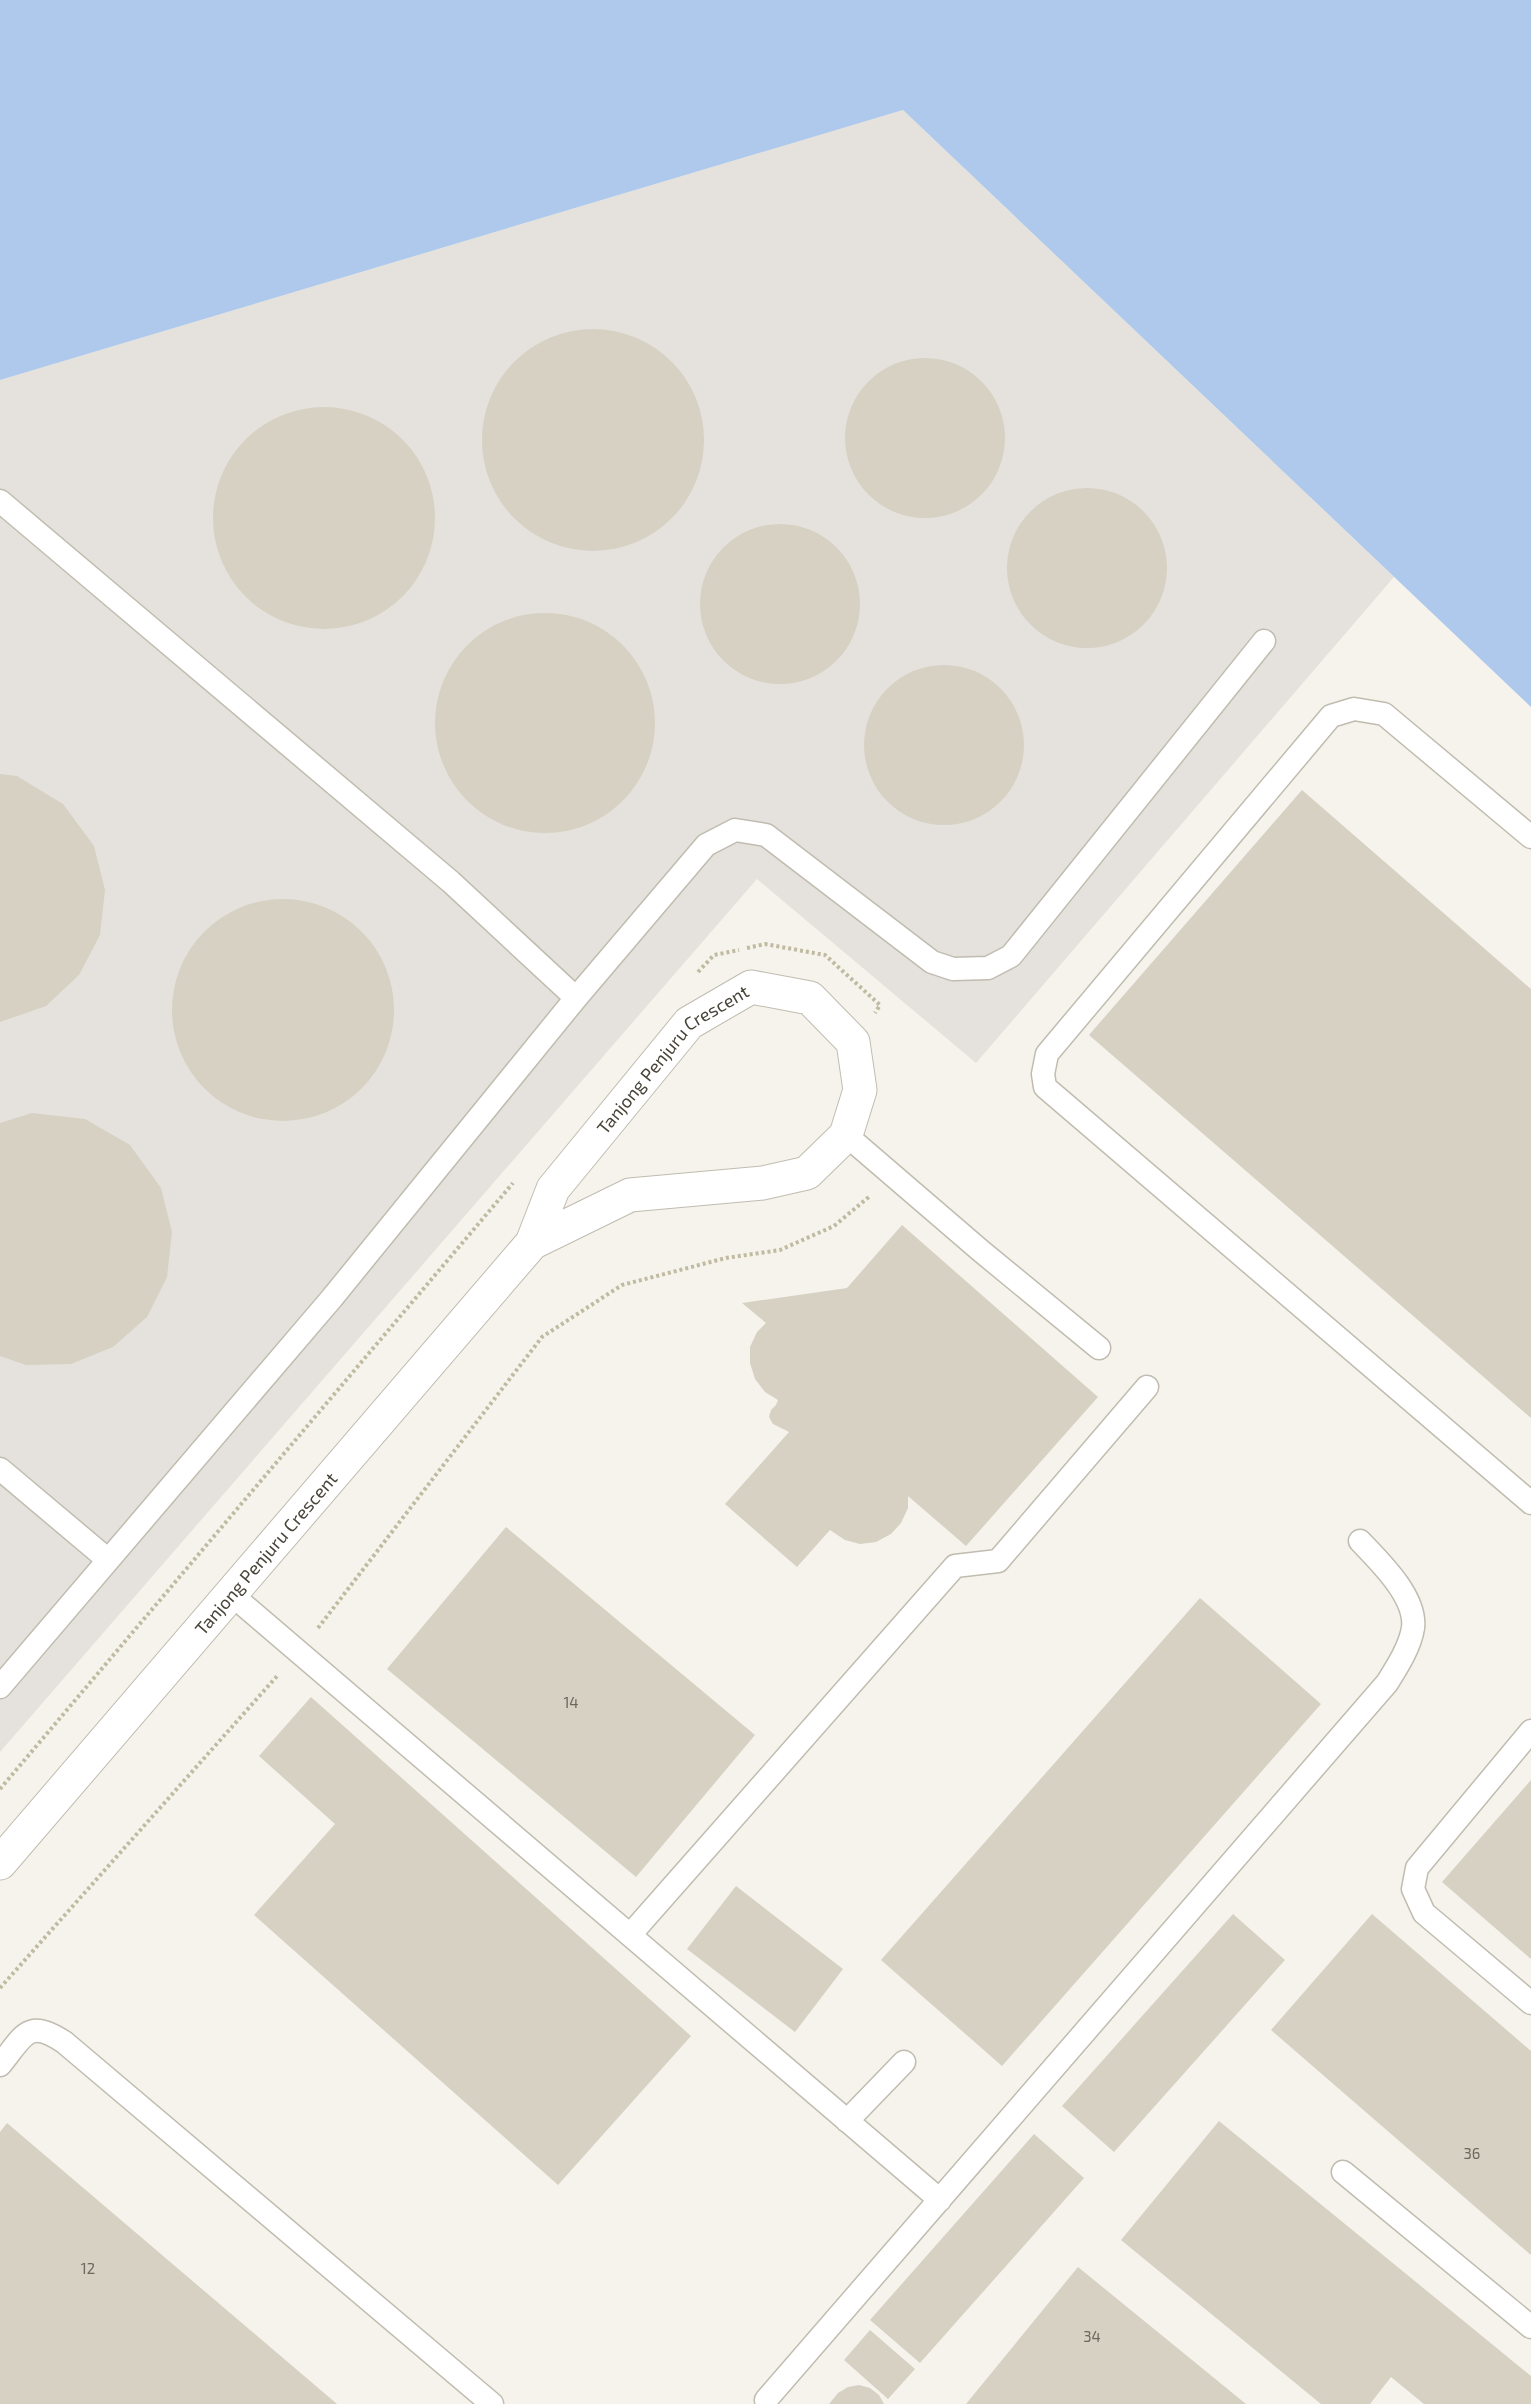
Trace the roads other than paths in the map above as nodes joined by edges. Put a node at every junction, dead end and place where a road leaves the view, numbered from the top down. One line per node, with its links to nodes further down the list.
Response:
1 (0, 501): 4 (lane)
2 (1264, 641): 4 (lane)
3 (1531, 837): 10 (lane)
4 (576, 998): 12 (lane)
5 (846, 1135): 6 (street, Tanjong Penjuru Crescent); 6 (street, Tanjong Penjuru Crescent); 7 (lane)
6 (532, 1243): 13 (street, Tanjong Penjuru Crescent)
7 (1099, 1348)
8 (1147, 1387): 17 (lane)
9 (0, 1469): 12 (lane)
10 (1531, 1503)
11 (1360, 1541): 23 (lane)
12 (107, 1559): 14 (lane)
13 (232, 1595): 16 (street, Tanjong Penjuru Crescent); 17 (lane)
14 (0, 1687)
15 (1531, 1731): 18 (lane)
16 (0, 1863)
17 (630, 1935): 21 (lane)
18 (1531, 2003)
19 (904, 2062): 21 (lane)
20 (0, 2065): 26 (lane)
21 (847, 2121): 23 (lane)
22 (1342, 2172): 24 (lane)
23 (940, 2200): 25 (lane)
24 (1531, 2327)
25 (766, 2400)
26 (492, 2404)

